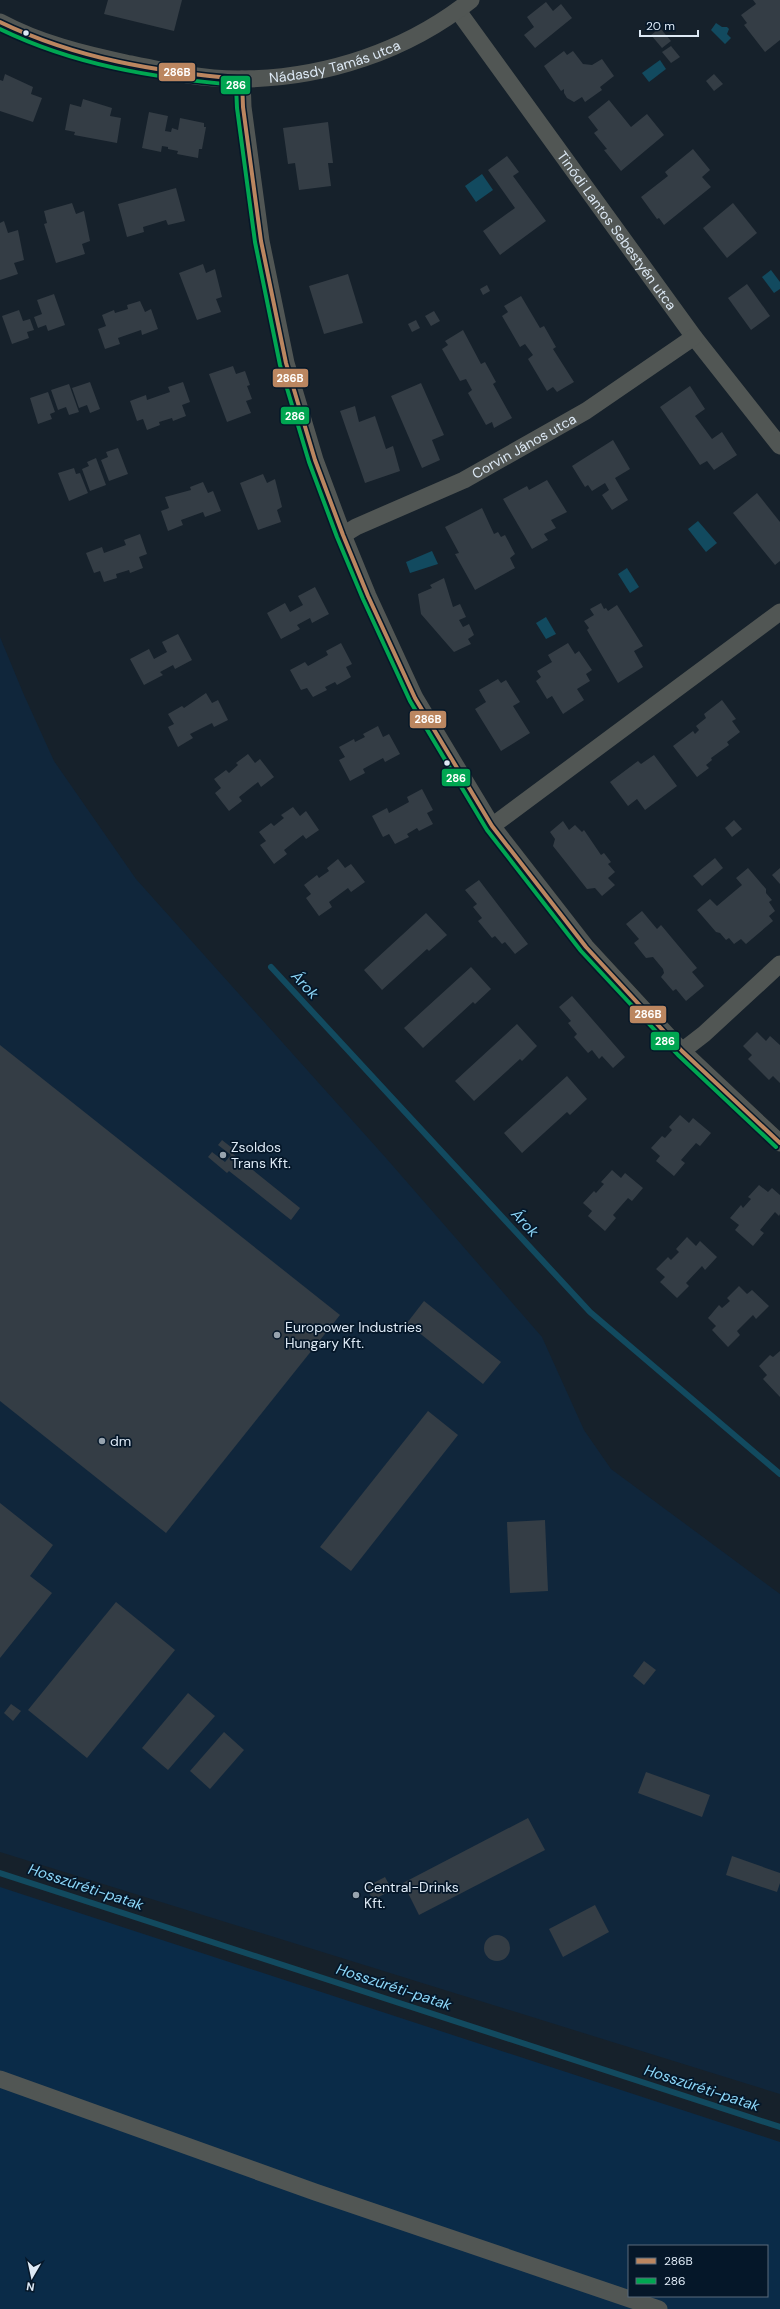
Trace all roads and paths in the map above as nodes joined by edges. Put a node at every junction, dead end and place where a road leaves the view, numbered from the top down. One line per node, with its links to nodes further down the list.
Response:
1 (472, 0): 2 (street, Nádasdy Tamás utca)
2 (458, 11): 4 (street, Nádasdy Tamás utca); 5 (street, Tinódi Lantos Sebestyén utca)
3 (0, 22): 4 (street, Nádasdy Tamás utca)
4 (242, 80): 7 (street)
5 (694, 337): 6 (street, Tinódi Lantos Sebestyén utca); 7 (street, Corvin János utca)
6 (780, 446)
7 (343, 535): 9 (street)
8 (780, 612): 9 (street)
9 (492, 826): 11 (street)
10 (780, 964): 11 (street)
11 (682, 1051): 12 (street)
12 (780, 1143)
13 (0, 2079): 14 (street)
14 (659, 2309)

